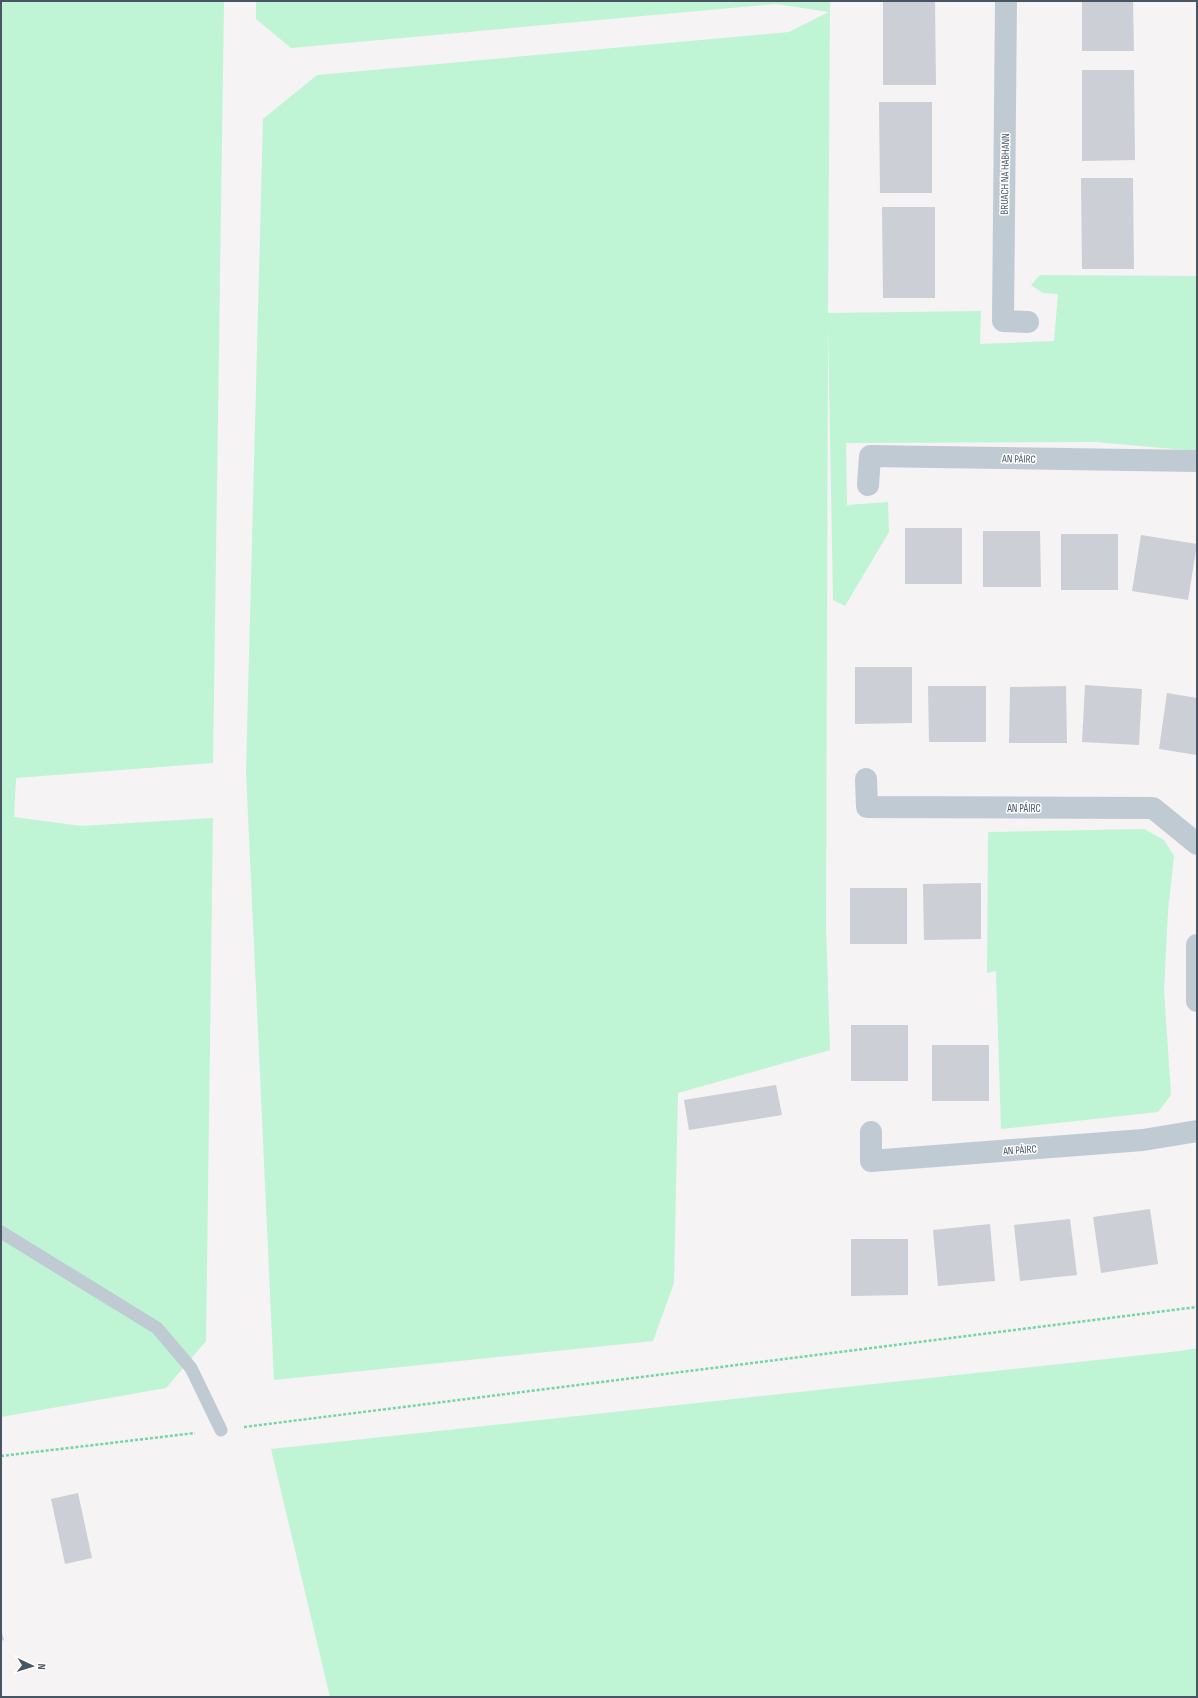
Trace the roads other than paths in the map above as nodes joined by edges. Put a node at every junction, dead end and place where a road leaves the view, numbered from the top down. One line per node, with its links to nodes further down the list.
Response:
1 (1006, 1): 2 (street, BRUACH NA HABHANN)
2 (1028, 322)
3 (1197, 461): 4 (street, AN PÁIRC)
4 (868, 485)
5 (866, 779): 6 (street, AN PÁIRC)
6 (1197, 844)
7 (1197, 945): 8 (street)
8 (1197, 1001)
9 (1197, 1131): 10 (street, AN PÁIRC)
10 (871, 1132)
11 (1, 1232): 12 (lane)
12 (221, 1430)

